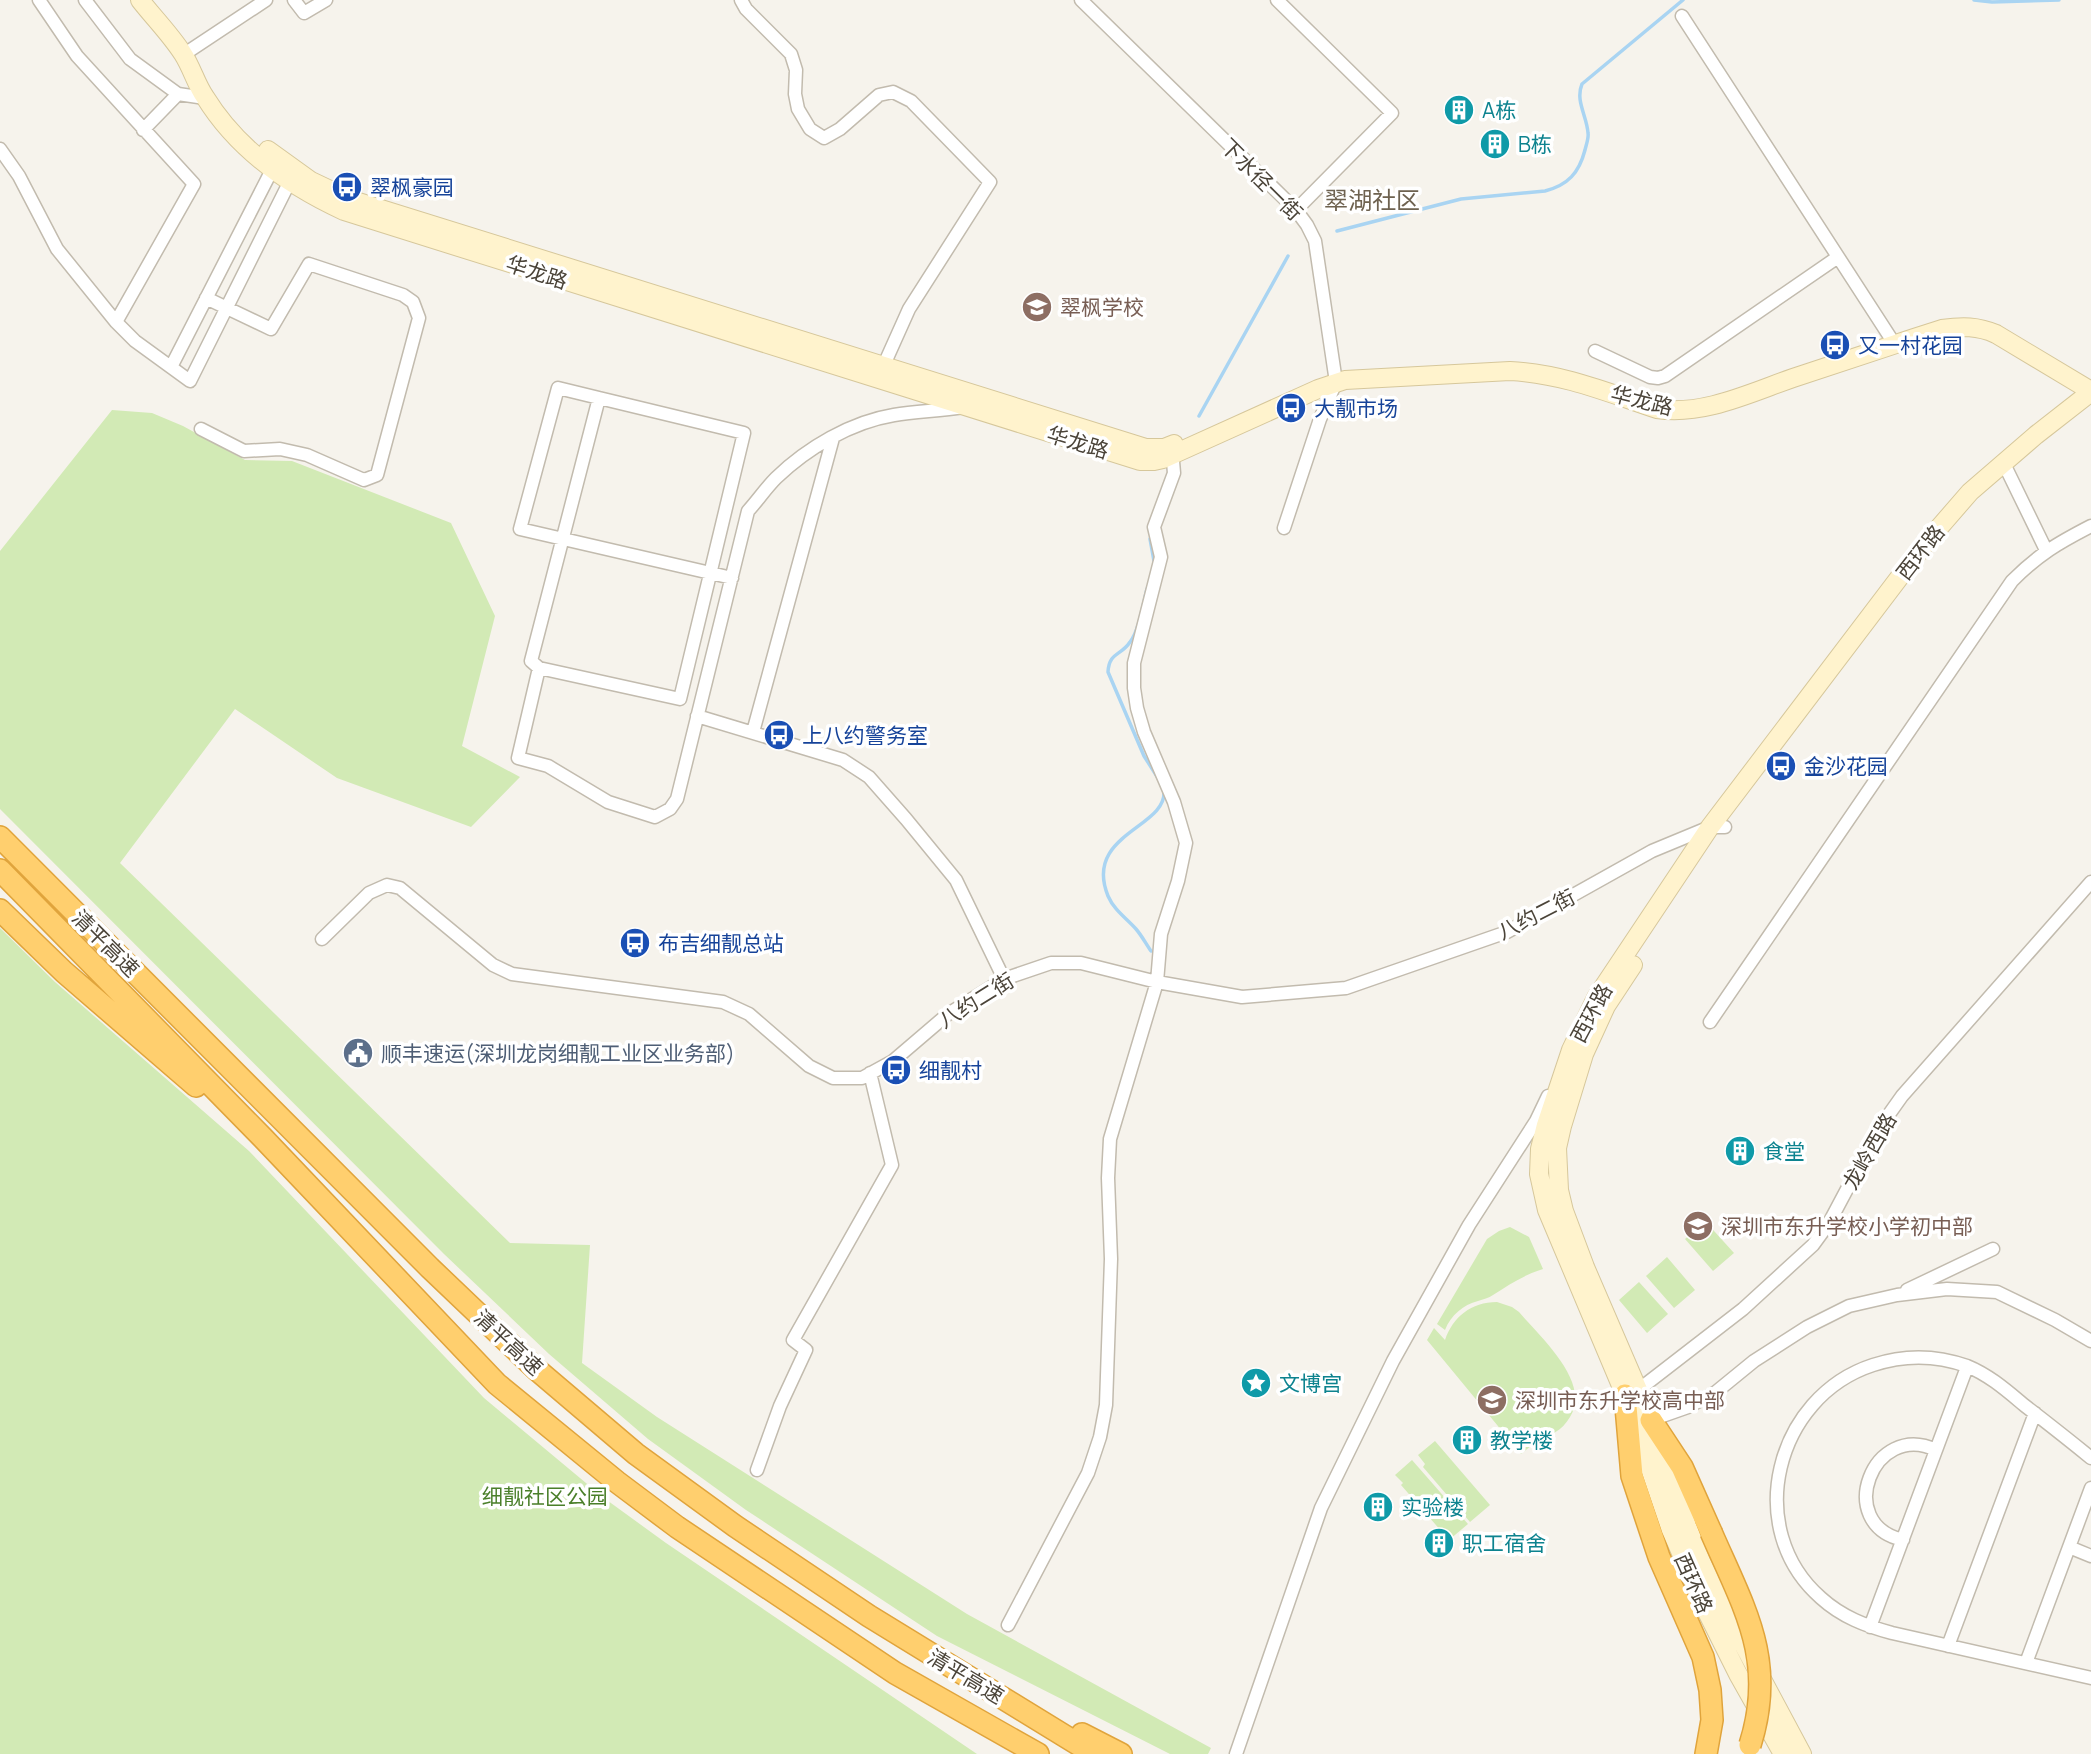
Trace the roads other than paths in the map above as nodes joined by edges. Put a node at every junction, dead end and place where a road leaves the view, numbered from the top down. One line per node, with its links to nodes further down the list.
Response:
1 (39, 0): 15 (street)
2 (85, 0): 13 (street)
3 (140, 0): 12 (street, 华龙路)
4 (155, 0): 12 (street, 华龙路)
5 (266, 0): 12 (street)
6 (295, 0): 7 (street)
7 (326, 0)
8 (741, 0): 27 (street)
9 (1081, 0): 19 (street, 下水径一街)
10 (1278, 0): 19 (street)
11 (1682, 16): 20 (street)
12 (188, 51): 14 (street, 华龙路)
13 (178, 94): 14 (street); 15 (street)
14 (209, 95): 17 (street, 华龙路)
15 (143, 130): 23 (street)
16 (0, 149): 23 (street)
17 (276, 164): 18 (street, 华龙路); 21 (street)
18 (292, 176): 22 (street); 27 (street, 华龙路); 34 (street, 华龙路)
19 (1296, 211): 28 (street, 下水径一街)
20 (1838, 257): 24 (street); 25 (street)
21 (206, 298): 22 (street); 26 (street)
22 (227, 308): 26 (street); 35 (street)
23 (117, 322): 26 (street)
24 (1890, 337): 28 (street, 华龙路); 29 (street, 华龙路)
25 (1595, 351)
26 (171, 367)
27 (883, 367): 33 (street, 华龙路)
28 (1336, 378): 30 (street, 华龙路); 37 (street, 华龙路); 40 (street)
29 (2091, 378)
30 (2091, 392): 48 (street, 西环路)
31 (599, 398): 41 (street); 41 (street); 43 (street)
32 (2091, 401): 38 (street, 西环路)
33 (997, 403): 34 (street); 37 (street, 华龙路)
34 (966, 407): 36 (street); 37 (street, 华龙路)
35 (201, 429)
36 (833, 438): 44 (street); 47 (street)
37 (1172, 450): 55 (street)
38 (2007, 470): 42 (street); 48 (street, 西环路)
39 (2091, 526): 42 (street)
40 (1284, 528)
41 (562, 540): 43 (street); 45 (street)
42 (2046, 550): 56 (street)
43 (710, 574): 44 (street); 45 (street)
44 (732, 578): 46 (street)
45 (538, 668): 46 (street)
46 (697, 716): 47 (street)
47 (753, 732): 54 (street)
48 (1718, 827): 55 (street, 八约二街); 57 (street, 西环路); 64 (street, 西环路)
49 (0, 837): 77 (highway, 清平高速)
50 (0, 870): 59 (highway, 清平高速)
51 (2091, 882): 64 (street, 龙岭西路)
52 (0, 909): 59 (highway)
53 (322, 939): 58 (street, 八约二街)
54 (1004, 979): 55 (street, 八约二街); 58 (street, 八约二街)
55 (1157, 982): 74 (street)
56 (1710, 1022)
57 (1571, 1050): 64 (street, 西环路); 86 (street)
58 (870, 1073): 69 (street)
59 (263, 1138): 79 (highway, 清平高速)
60 (1993, 1250): 61 (street)
61 (1897, 1295): 62 (street); 66 (street)
62 (2091, 1341)
63 (1967, 1367): 65 (street); 67 (street); 75 (street)
64 (1631, 1393): 66 (street, 西环路); 87 (highway); 88 (street, 西环路)
65 (2035, 1413): 68 (street); 76 (street)
66 (1651, 1420): 81 (highway, bridge); 89 (street, 西环路)
67 (1936, 1450): 71 (street); 71 (street)
68 (2091, 1458)
69 (757, 1469)
70 (2091, 1488): 72 (street)
71 (1902, 1540): 75 (street)
72 (2069, 1547): 73 (street); 78 (street)
73 (2091, 1556)
74 (1007, 1625)
75 (1870, 1627): 76 (street)
76 (1948, 1646): 78 (street)
77 (927, 1653): 84 (highway, 清平高速); 85 (highway)
78 (2026, 1663): 80 (street)
79 (895, 1673): 82 (highway); 83 (highway, 清平高速)
80 (2091, 1678)
81 (1747, 1750)
82 (1014, 1754)
83 (1038, 1754)
84 (1094, 1754)
85 (1121, 1754)
86 (1236, 1754)
87 (1706, 1754)
88 (1783, 1754)
89 (1802, 1754)

